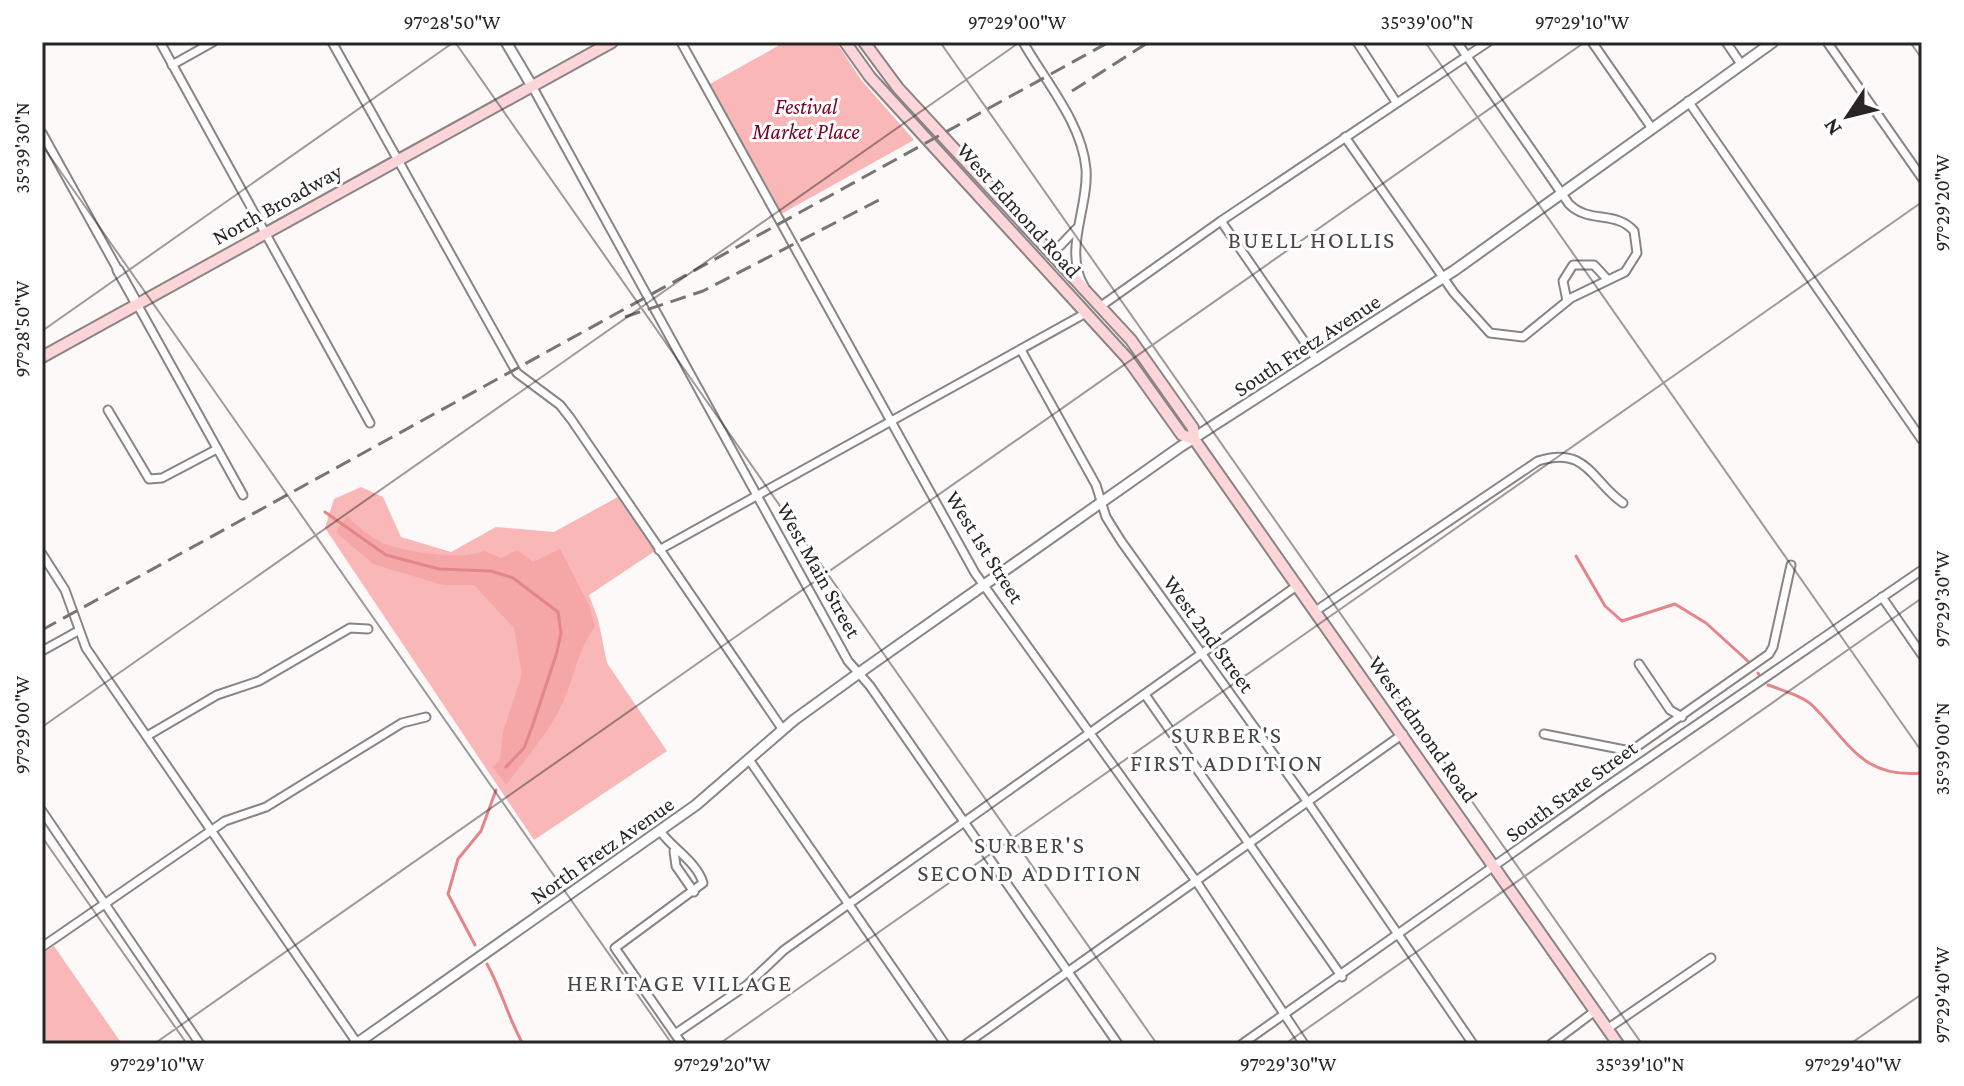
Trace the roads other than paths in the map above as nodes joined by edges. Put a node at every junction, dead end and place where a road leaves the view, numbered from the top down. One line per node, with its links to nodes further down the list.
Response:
1 (160, 42): 19 (street)
2 (213, 42): 19 (street)
3 (332, 42): 26 (street)
4 (506, 42): 20 (street)
5 (612, 42): 20 (main road, North Broadway)
6 (681, 42): 46 (street, West 1st Street)
7 (845, 42): 40 (main road, West Edmond Road)
8 (864, 42): 32 (main road, West Edmond Road)
9 (1023, 42): 30 (street)
10 (1357, 42): 22 (street)
11 (1457, 42): 17 (street)
12 (1488, 42): 17 (street)
13 (1592, 42): 23 (street)
14 (1726, 42): 18 (street)
15 (1773, 42): 18 (street, South Fretz Avenue)
16 (1827, 42): 27 (street)
17 (1467, 55): 22 (street); 28 (street)
18 (1741, 64): 21 (street, South Fretz Avenue)
19 (172, 65): 31 (street)
20 (532, 86): 26 (main road, North Broadway); 51 (street, West Main Street)
21 (1688, 101): 23 (street, South Fretz Avenue); 48 (street)
22 (1396, 102): 25 (street)
23 (1651, 127): 28 (street, South Fretz Avenue)
24 (43, 136): 33 (street)
25 (1345, 137): 29 (street); 34 (street)
26 (397, 160): 31 (main road, North Broadway); 54 (street)
27 (1922, 178)
28 (1561, 193): 34 (street, South Fretz Avenue); 35 (street)
29 (1221, 221): 39 (street); 43 (street)
30 (1079, 223): 32 (street); 36 (street)
31 (266, 233): 38 (main road, North Broadway); 45 (street)
32 (1043, 244): 36 (main road, West Edmond Road)
33 (118, 270): 38 (street)
34 (1443, 277): 37 (street); 43 (street, South Fretz Avenue)
35 (1607, 279): 37 (street); 37 (street)
36 (1088, 292): 39 (main road, West Edmond Road)
37 (1567, 301)
38 (137, 304): 42 (main road, North Broadway); 49 (street)
39 (1101, 306): 47 (main road, West Edmond Road)
40 (1086, 313): 41 (street); 47 (main road, West Edmond Road)
41 (1021, 350): 46 (street); 52 (street, West 2nd Street)
42 (42, 357)
43 (1318, 362): 47 (street, South Fretz Avenue)
44 (108, 410): 49 (street)
45 (370, 423)
46 (891, 423): 51 (street); 58 (street, West 1st Street)
47 (1194, 439): 52 (street, South Fretz Avenue); 59 (main road, West Edmond Road)
48 (1922, 440)
49 (217, 449): 50 (street)
50 (243, 495)
51 (757, 497): 54 (street); 68 (street, West Main Street)
52 (1102, 503): 58 (street, South Fretz Avenue); 65 (street, West 2nd Street)
53 (1623, 503): 61 (street)
54 (659, 550): 74 (street)
55 (42, 554): 63 (street)
56 (1791, 565): 69 (street)
57 (1922, 570): 60 (street, South State Street)
58 (984, 585): 68 (street, South Fretz Avenue); 77 (street, West 1st Street)
59 (1298, 585): 61 (main road, West Edmond Road); 65 (street)
60 (1882, 597): 66 (street); 70 (street, South State Street)
61 (1317, 610): 75 (main road, West Edmond Road)
62 (368, 629): 78 (street)
63 (78, 631): 64 (street); 78 (street)
64 (42, 651)
65 (1202, 654): 71 (street); 80 (street, West 2nd Street)
66 (1922, 655)
67 (1639, 664): 73 (street)
68 (859, 673): 74 (street, North Fretz Avenue); 82 (street, West Main Street)
69 (1728, 685): 70 (street); 73 (street)
70 (1738, 695): 87 (street, South State Street)
71 (1146, 696): 77 (street); 85 (street)
72 (426, 717): 83 (street)
73 (1682, 717): 76 (street)
74 (783, 730): 79 (street, North Fretz Avenue)
75 (1403, 734): 80 (street); 87 (main road, West Edmond Road)
76 (1544, 734)
77 (1090, 735): 82 (street); 88 (street, West 1st Street)
78 (147, 736): 83 (street)
79 (750, 761): 84 (street, North Fretz Avenue); 90 (street)
80 (1307, 801): 85 (street); 92 (street, West 2nd Street)
81 (42, 811): 91 (street)
82 (966, 823): 90 (street); 95 (street, West Main Street)
83 (211, 831): 91 (street); 102 (street)
84 (660, 831): 86 (street); 102 (street, North Fretz Avenue)
85 (1250, 845): 88 (street); 96 (street)
86 (674, 851): 89 (street); 89 (street)
87 (1494, 868): 92 (street, South State Street); 97 (main road, West Edmond Road)
88 (1196, 881): 95 (street); 98 (street, West 1st Street)
89 (694, 892): 100 (street)
90 (849, 904): 100 (street); 104 (street)
91 (105, 905): 93 (street); 101 (street)
92 (1397, 936): 96 (street, South State Street); 109 (street, West 2nd Street)
93 (42, 947)
94 (1711, 958): 99 (street)
95 (1068, 972): 105 (street); 106 (street, West Main Street)
96 (1342, 977): 98 (street, South State Street)
97 (1595, 1011): 99 (main road, West Edmond Road); 110 (street)
98 (1284, 1015): 107 (street, South State Street); 108 (street, West 1st Street)
99 (1607, 1029): 111 (main road, West Edmond Road)
100 (675, 1034): 103 (street)
101 (200, 1044)
102 (357, 1044)
103 (682, 1044)
104 (945, 1044)
105 (966, 1044)
106 (1118, 1044)
107 (1242, 1044)
108 (1304, 1044)
109 (1473, 1044)
110 (1551, 1044)
111 (1618, 1044)

